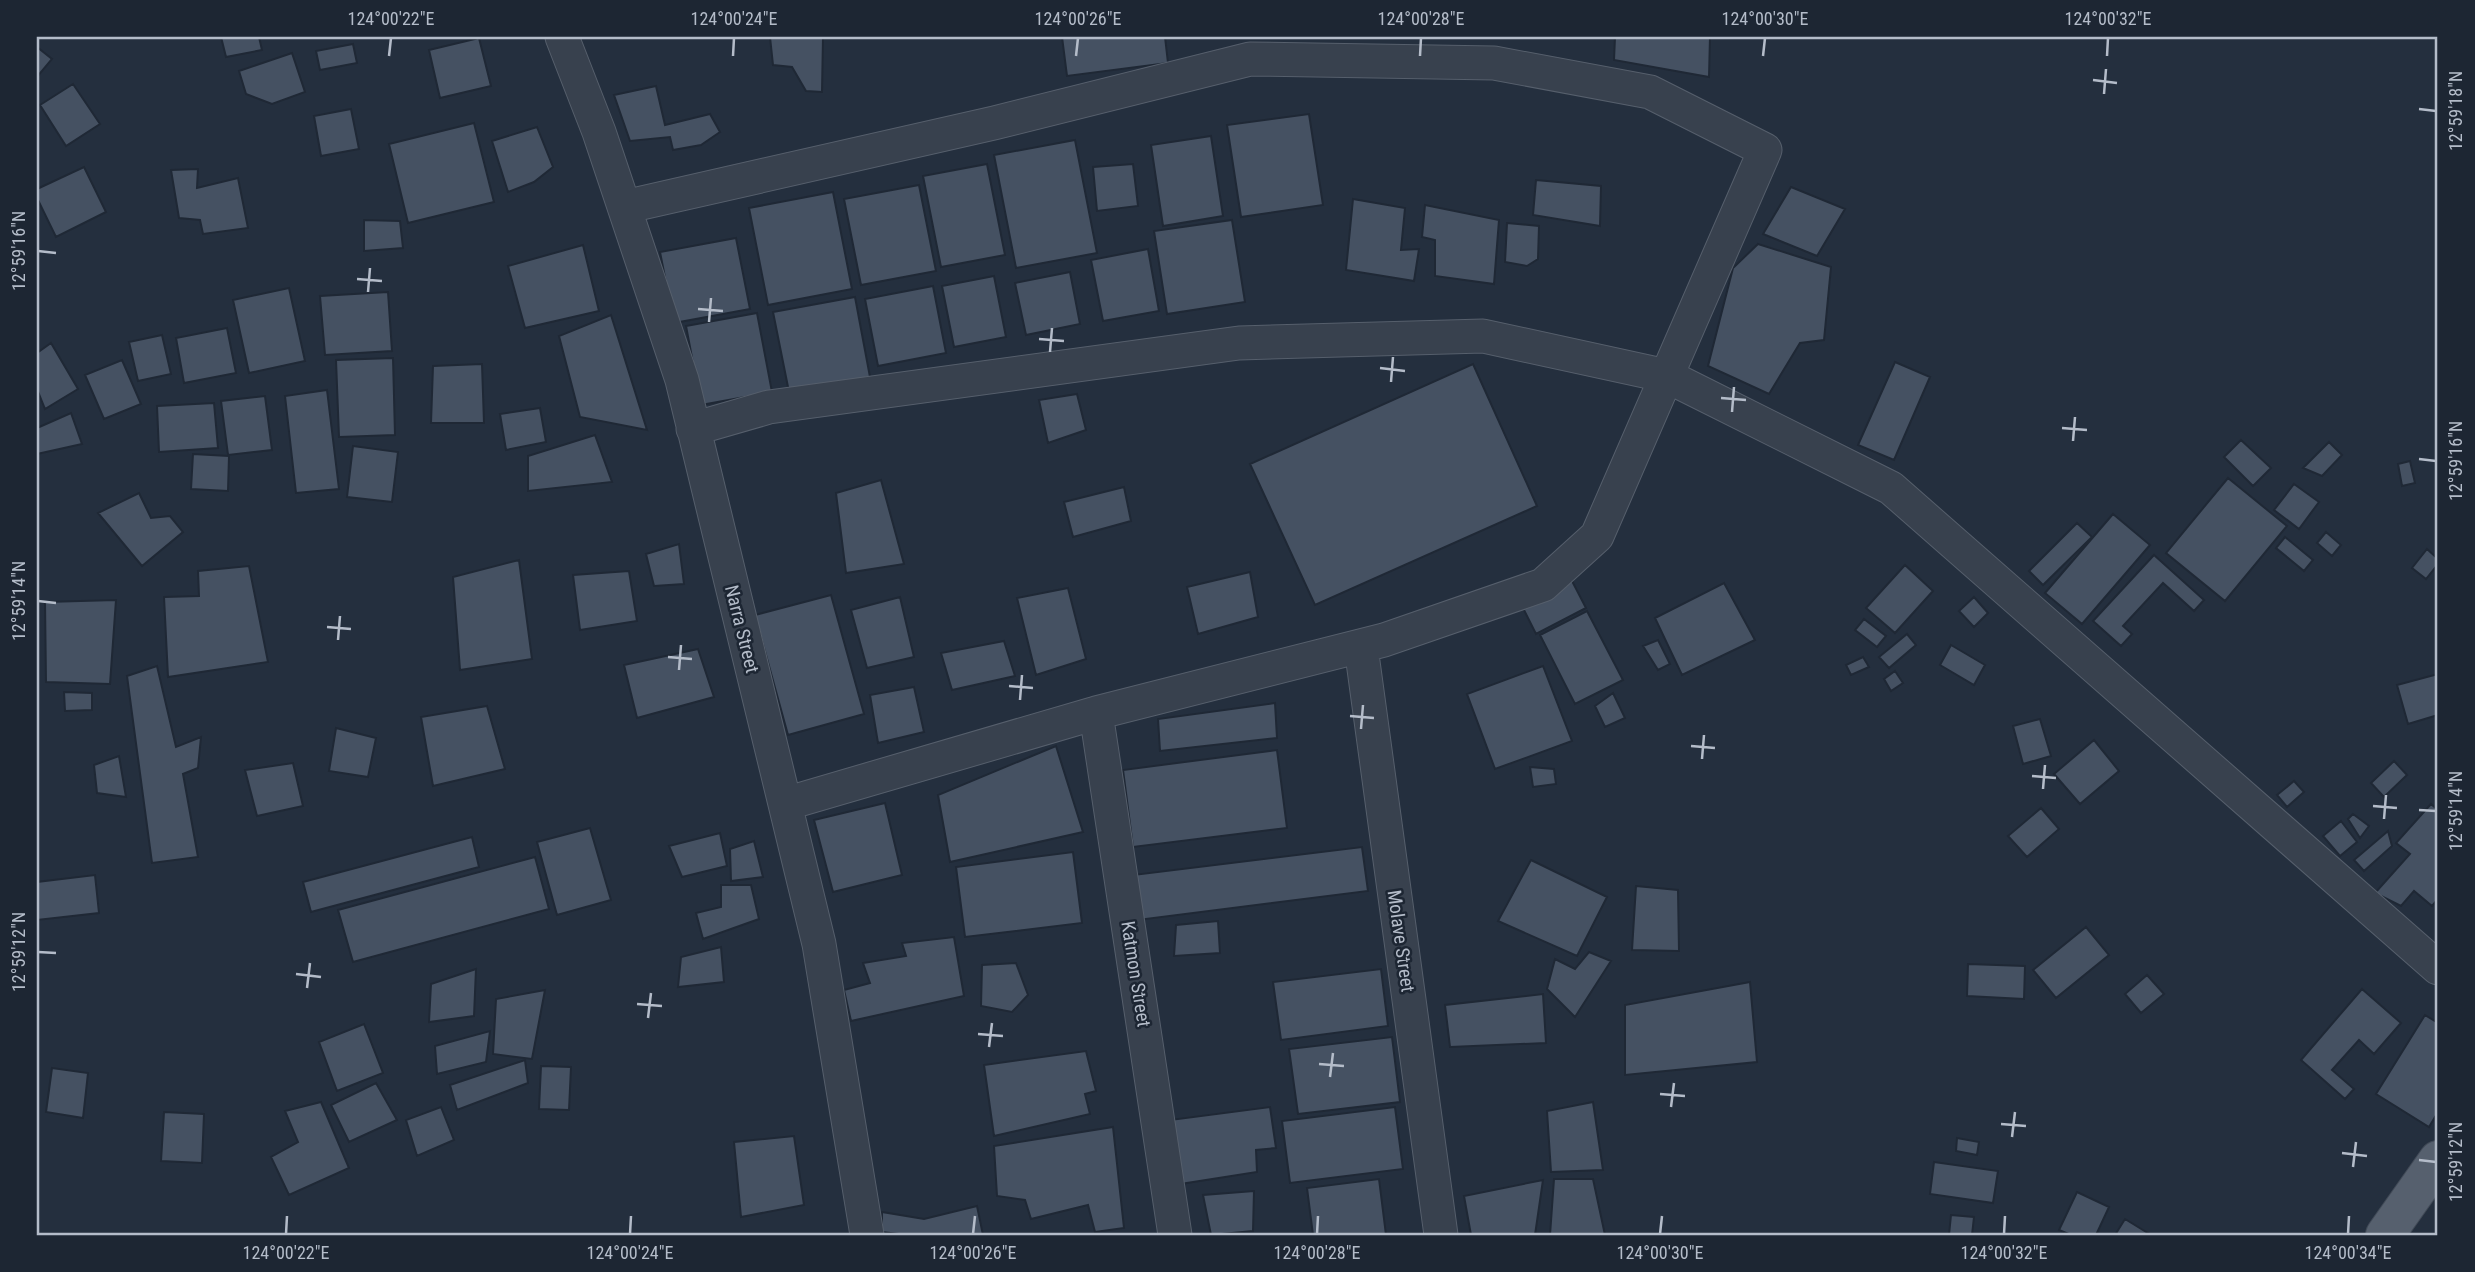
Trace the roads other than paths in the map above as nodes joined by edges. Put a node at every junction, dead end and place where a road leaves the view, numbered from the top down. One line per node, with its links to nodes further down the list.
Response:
1 (562, 37): 2 (street, Narra Street)
2 (624, 207): 3 (street); 4 (street, Narra Street)
3 (1667, 376): 4 (street); 5 (street); 8 (street)
4 (693, 429): 7 (street, Narra Street)
5 (1361, 647): 6 (street); 12 (street, Molave Street)
6 (1097, 713): 7 (street); 11 (street, Katmon Street)
7 (785, 804): 10 (street, Narra Street)
8 (2438, 968)
9 (2438, 1160): 13 (main road)
10 (866, 1235)
11 (1175, 1235)
12 (1441, 1235)
13 (2385, 1235)

